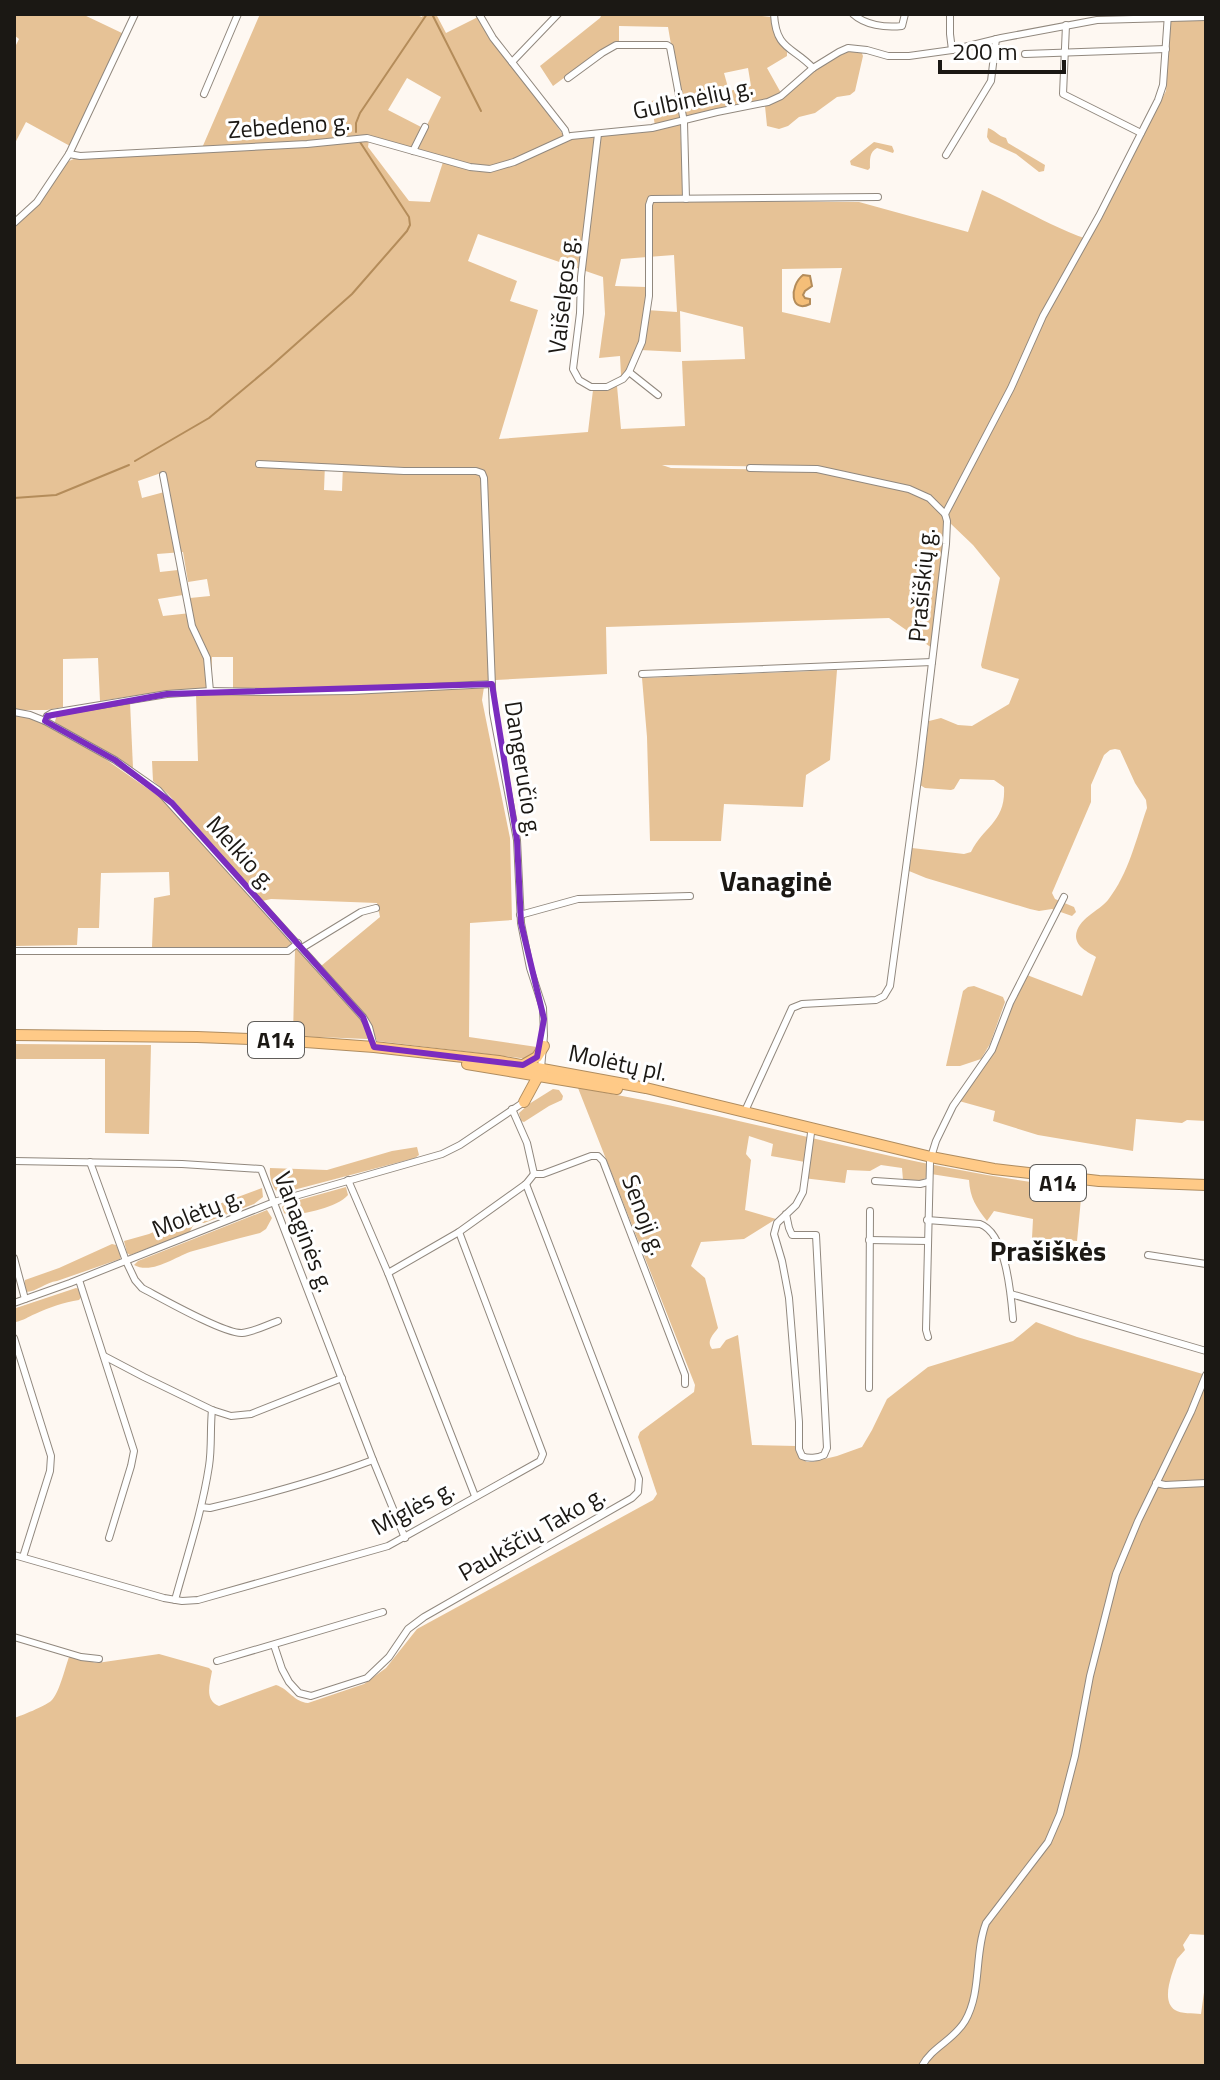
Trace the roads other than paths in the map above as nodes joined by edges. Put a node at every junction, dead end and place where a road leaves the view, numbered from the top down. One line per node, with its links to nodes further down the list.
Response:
1 (135, 14): 27 (street)
2 (238, 14): 20 (street)
3 (558, 14): 17 (street)
4 (774, 14): 18 (street)
5 (853, 14): 6 (street)
6 (905, 14)
7 (950, 14): 14 (street)
8 (482, 15): 17 (street)
9 (1168, 16): 10 (street, Gulbinėlių g.); 11 (street, Gulbinėlių g.); 13 (street, Prašiškių g.)
10 (1206, 17)
11 (1066, 25): 12 (street, Gulbinėlių g.); 15 (street)
12 (996, 39): 14 (street, Gulbinėlių g.); 28 (street)
13 (1166, 49): 15 (street); 23 (street, Prašiškių g.)
14 (952, 50): 18 (street, Gulbinėlių g.)
15 (1065, 53): 16 (street); 23 (street)
16 (1025, 54)
17 (512, 62): 25 (street)
18 (813, 68): 21 (street, Gulbinėlių g.)
19 (568, 78): 21 (street)
20 (204, 94)
21 (684, 122): 24 (street, Gulbinėlių g.); 30 (street)
22 (425, 127): 26 (street)
23 (1141, 133): 37 (street, Prašiškių g.)
24 (598, 134): 25 (street, Zebedeno g.); 32 (street, Vaišelgos g.)
25 (567, 137): 26 (street, Zebedeno g.)
26 (413, 151): 27 (street, Zebedeno g.)
27 (69, 154): 31 (street)
28 (946, 155)
29 (878, 197): 30 (street)
30 (686, 199): 32 (street)
31 (14, 223)
32 (629, 372): 33 (street)
33 (658, 395)
34 (259, 464): 40 (street, Dangeručio g.)
35 (750, 468): 37 (street)
36 (163, 475): 41 (street)
37 (945, 514): 38 (street, Prašiškių g.)
38 (932, 662): 39 (street); 58 (street, Prašiškių g.)
39 (642, 674)
40 (492, 684): 41 (street); 47 (street, Dangeručio g.)
41 (210, 691): 43 (street)
42 (14, 712): 43 (street, Melkio g.)
43 (45, 721): 48 (street, Melkio g.)
44 (690, 896): 47 (street)
45 (1064, 897): 60 (street)
46 (376, 908): 48 (street)
47 (520, 915): 51 (street, Dangeručio g.)
48 (300, 946): 49 (street); 52 (street, Melkio g.)
49 (14, 951)
50 (14, 1038): 52 (highway, Molėtų pl. / A14); 53 (highway, Molėtų pl. / A14)
51 (544, 1046): 53 (highway); 54 (street, Dangeručio g.); 54 (highway)
52 (374, 1047): 53 (highway, Molėtų pl. / A14)
53 (522, 1068): 54 (highway, Molėtų pl. / A14); 55 (highway)
54 (548, 1071): 55 (highway); 55 (highway); 58 (highway, Molėtų pl. / A14); 59 (highway, Molėtų pl. / A14)
55 (533, 1091): 56 (highway)
56 (524, 1102): 57 (street, Molėtų g.)
57 (512, 1109): 63 (street); 64 (street, Molėtų g.)
58 (744, 1112): 60 (highway, Molėtų pl. / A14)
59 (811, 1133): 60 (highway, Molėtų pl. / A14); 71 (street)
60 (930, 1159): 66 (street); 68 (highway, Molėtų pl. / A14)
61 (14, 1161): 62 (street, Vanaginės g.)
62 (90, 1162): 69 (street, Vanaginės g.); 78 (street)
63 (534, 1174): 67 (street); 93 (street, Senoji g.)
64 (348, 1180): 69 (street, Molėtų g.); 80 (street)
65 (875, 1181): 66 (street)
66 (928, 1182): 72 (street)
67 (526, 1184): 73 (street); 108 (street, Paukščių Tako g.)
68 (1206, 1188)
69 (274, 1202): 78 (street, Molėtų g.); 92 (street, Vanaginės g.)
70 (870, 1211): 74 (street)
71 (786, 1214): 71 (street)
72 (927, 1220): 75 (street); 82 (street)
73 (459, 1232): 80 (street); 99 (street, Miglės g.)
74 (869, 1240): 75 (street); 94 (street)
75 (928, 1241): 87 (street)
76 (1148, 1255): 79 (street)
77 (14, 1258): 83 (street)
78 (126, 1261): 81 (street, Molėtų g.); 86 (street)
79 (1206, 1264)
80 (388, 1273): 99 (street)
81 (79, 1280): 83 (street, Molėtų g.); 90 (street)
82 (1011, 1294): 85 (street); 89 (street)
83 (25, 1299): 84 (street, Molėtų g.)
84 (14, 1303)
85 (1013, 1319)
86 (278, 1321)
87 (928, 1337)
88 (14, 1338): 104 (street)
89 (1206, 1351)
90 (104, 1356): 95 (street); 101 (street)
91 (1206, 1375): 97 (street)
92 (342, 1378): 95 (street); 96 (street, Vanaginės g.)
93 (685, 1384)
94 (869, 1388)
95 (212, 1410): 100 (street)
96 (373, 1460): 100 (street); 102 (street, Vanaginės g.)
97 (1156, 1483): 98 (street); 111 (street)
98 (1206, 1483)
99 (475, 1496): 102 (street, Miglės g.)
100 (201, 1507): 105 (street)
101 (109, 1538)
102 (405, 1538): 105 (street, Miglės g.)
103 (14, 1555): 104 (street, Miglės g.)
104 (23, 1557): 105 (street, Miglės g.)
105 (175, 1600)
106 (383, 1612): 108 (street)
107 (14, 1637): 109 (street)
108 (274, 1645): 110 (street)
109 (99, 1659)
110 (217, 1661)
111 (922, 2066)

